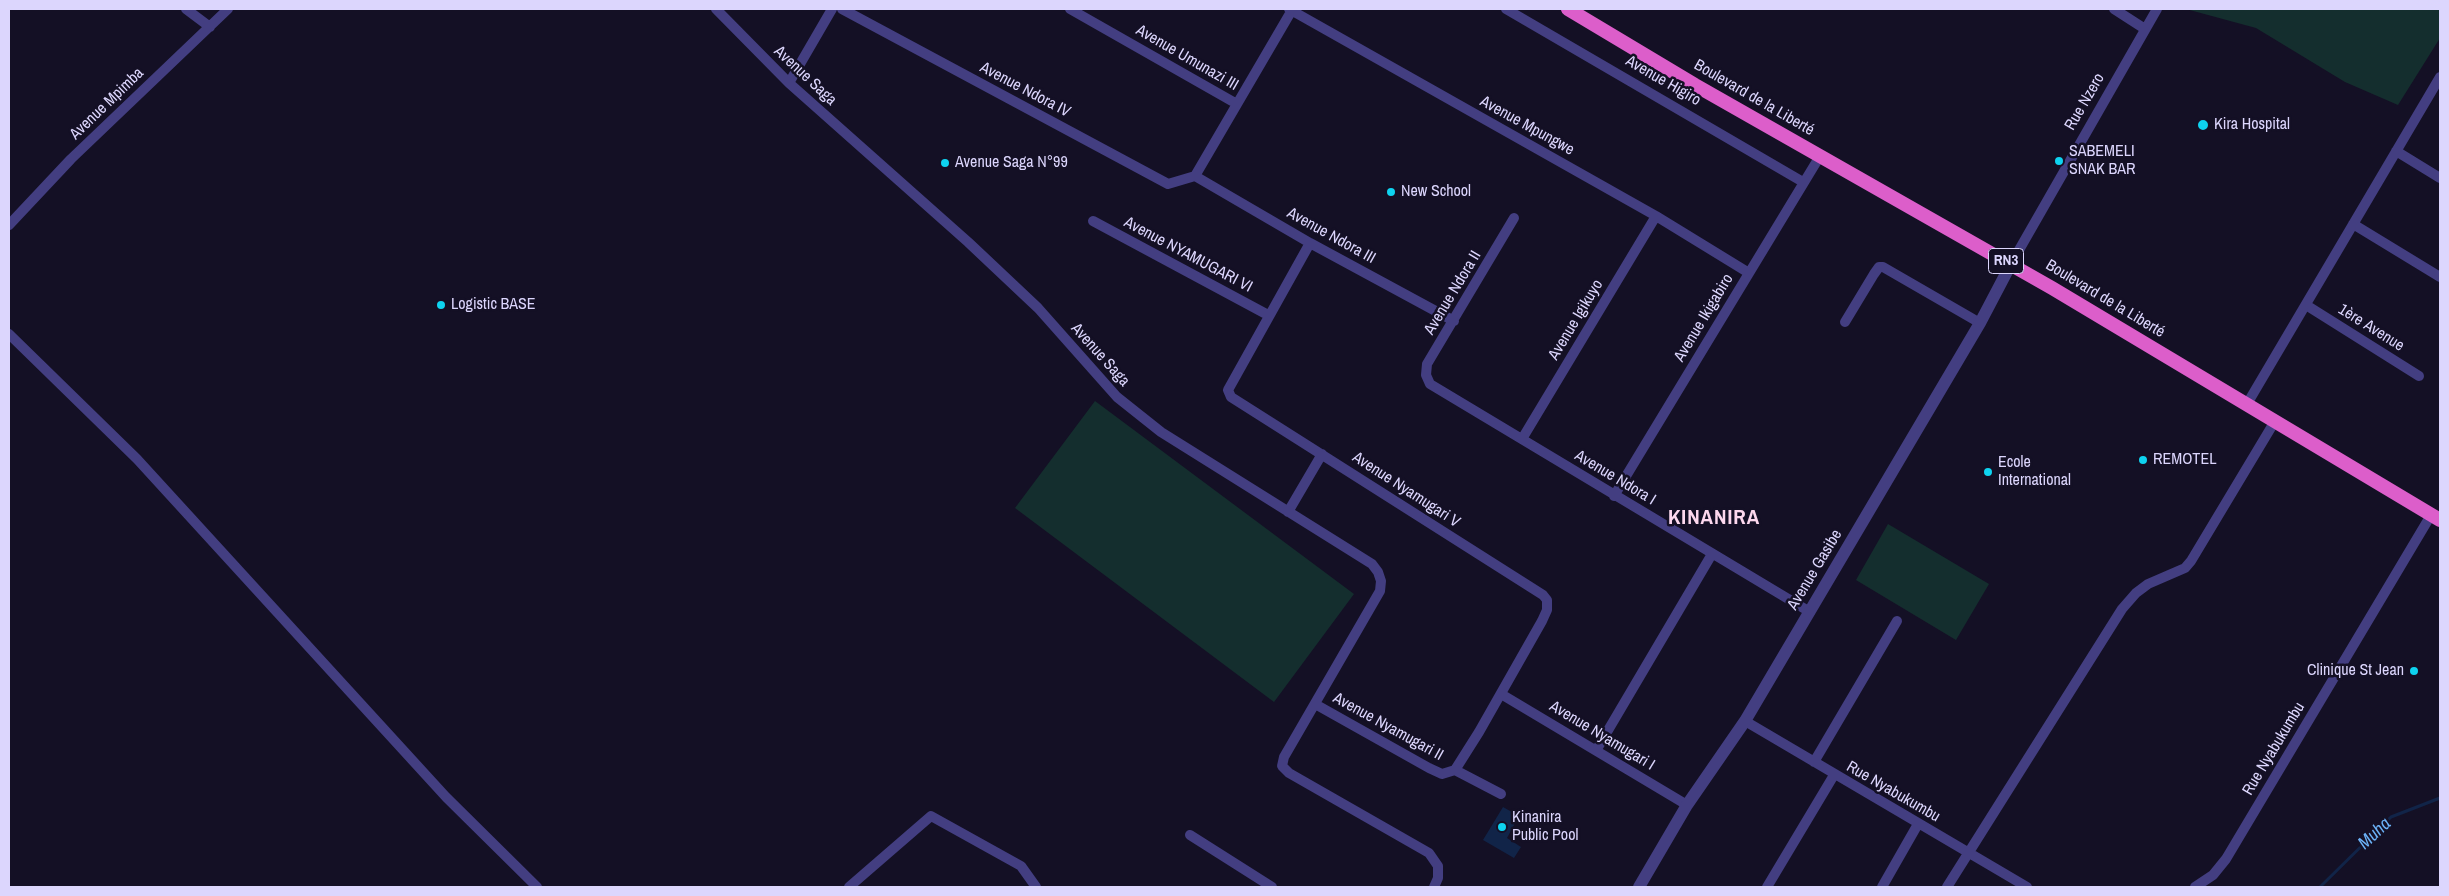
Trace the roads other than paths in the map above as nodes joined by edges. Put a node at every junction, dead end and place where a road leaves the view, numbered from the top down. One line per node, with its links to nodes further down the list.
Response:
1 (186, 9): 12 (street)
2 (228, 9): 12 (street, Avenue Mpimba)
3 (716, 9): 15 (street, Avenue Saga)
4 (832, 9): 15 (street)
5 (842, 9): 19 (street, Avenue Ndora IV)
6 (1070, 9): 16 (street, Avenue Umunazi III)
7 (1290, 9): 16 (street); 22 (street, Avenue Mpungwe)
8 (1506, 9): 21 (street, Avenue Higiro)
9 (1568, 9): 18 (highway, Boulevard de la Liberté / RN3)
10 (2114, 9): 13 (street)
11 (2157, 9): 13 (street, Rue Nzero)
12 (210, 27): 25 (street, Avenue Mpimba)
13 (2145, 29): 28 (street, Rue Nzero)
14 (2440, 77): 17 (street)
15 (789, 83): 44 (street, Avenue Saga)
16 (1237, 104): 19 (street)
17 (2396, 151): 20 (street); 26 (street)
18 (1820, 156): 21 (street, Avenue Ikigabiro); 28 (highway, Boulevard de la Liberté / RN3)
19 (1195, 176): 27 (street, Avenue Ndora III)
20 (2440, 178)
21 (1803, 182): 29 (street, Avenue Ikigabiro)
22 (1656, 216): 29 (street, Avenue Mpungwe); 41 (street, Avenue Igikuyo)
23 (1514, 218): 33 (street, Avenue Ndora II)
24 (1093, 221): 32 (street, Avenue NYAMUGARI VI)
25 (9, 224)
26 (2353, 224): 30 (street); 31 (street)
27 (1310, 242): 32 (street, Avenue Nyamugari V); 33 (street, Avenue Ndora III)
28 (2010, 264): 35 (street, Avenue Gasibe); 39 (highway, Boulevard de la Liberté / RN3)
29 (1749, 273): 43 (street, Avenue Ikigabiro)
30 (2440, 277)
31 (2306, 305): 37 (street, 1ère Avenue); 39 (street)
32 (1268, 315): 42 (street, Avenue Nyamugari V)
33 (1454, 321): 38 (street, Avenue Ndora II)
34 (1845, 322): 35 (street)
35 (1980, 323): 47 (street, Avenue Gasibe)
36 (9, 334): 61 (street)
37 (2419, 376)
38 (1430, 384): 41 (street, Avenue Ndora I)
39 (2247, 404): 40 (highway, Boulevard de la Liberté / RN3)
40 (2275, 421): 45 (highway, Boulevard de la Liberté / RN3); 60 (street)
41 (1522, 439): 43 (street, Avenue Ndora I)
42 (1322, 454): 44 (street); 49 (street, Avenue Nyamugari V)
43 (1614, 496): 46 (street, Avenue Ndora I)
44 (1288, 512): 50 (street, Avenue Saga)
45 (2436, 517): 71 (street, Rue Nyabukumbu)
46 (1712, 554): 47 (street, Avenue Ndora I); 52 (street)
47 (1810, 612): 51 (street, Avenue Gasibe)
48 (1897, 621): 53 (street)
49 (1501, 694): 52 (street, Avenue Nyamugari I); 54 (street, Avenue Nyamugari V)
50 (1313, 708): 54 (street, Avenue Nyamugari II); 65 (street, Avenue Saga)
51 (1745, 721): 53 (street, Rue Nyabukumbu); 57 (street, Avenue Gasibe)
52 (1597, 749): 57 (street, Avenue Nyamugari I)
53 (1814, 762): 55 (street, Rue Nyabukumbu)
54 (1455, 770): 56 (street, Avenue Nyamugari II)
55 (1834, 775): 58 (street, Rue Nyabukumbu); 67 (street)
56 (1501, 794)
57 (1687, 805): 66 (street, Avenue Gasibe)
58 (1918, 824): 60 (street, Rue Nyabukumbu); 68 (street)
59 (1190, 835): 64 (street)
60 (1968, 852): 69 (street); 70 (street, Rue Nyabukumbu)
61 (537, 887)
62 (849, 887): 63 (street)
63 (1036, 887)
64 (1272, 887)
65 (1434, 887)
66 (1639, 887)
67 (1767, 887)
68 (1882, 887)
69 (1947, 887)
70 (2027, 887)
71 (2195, 887)

